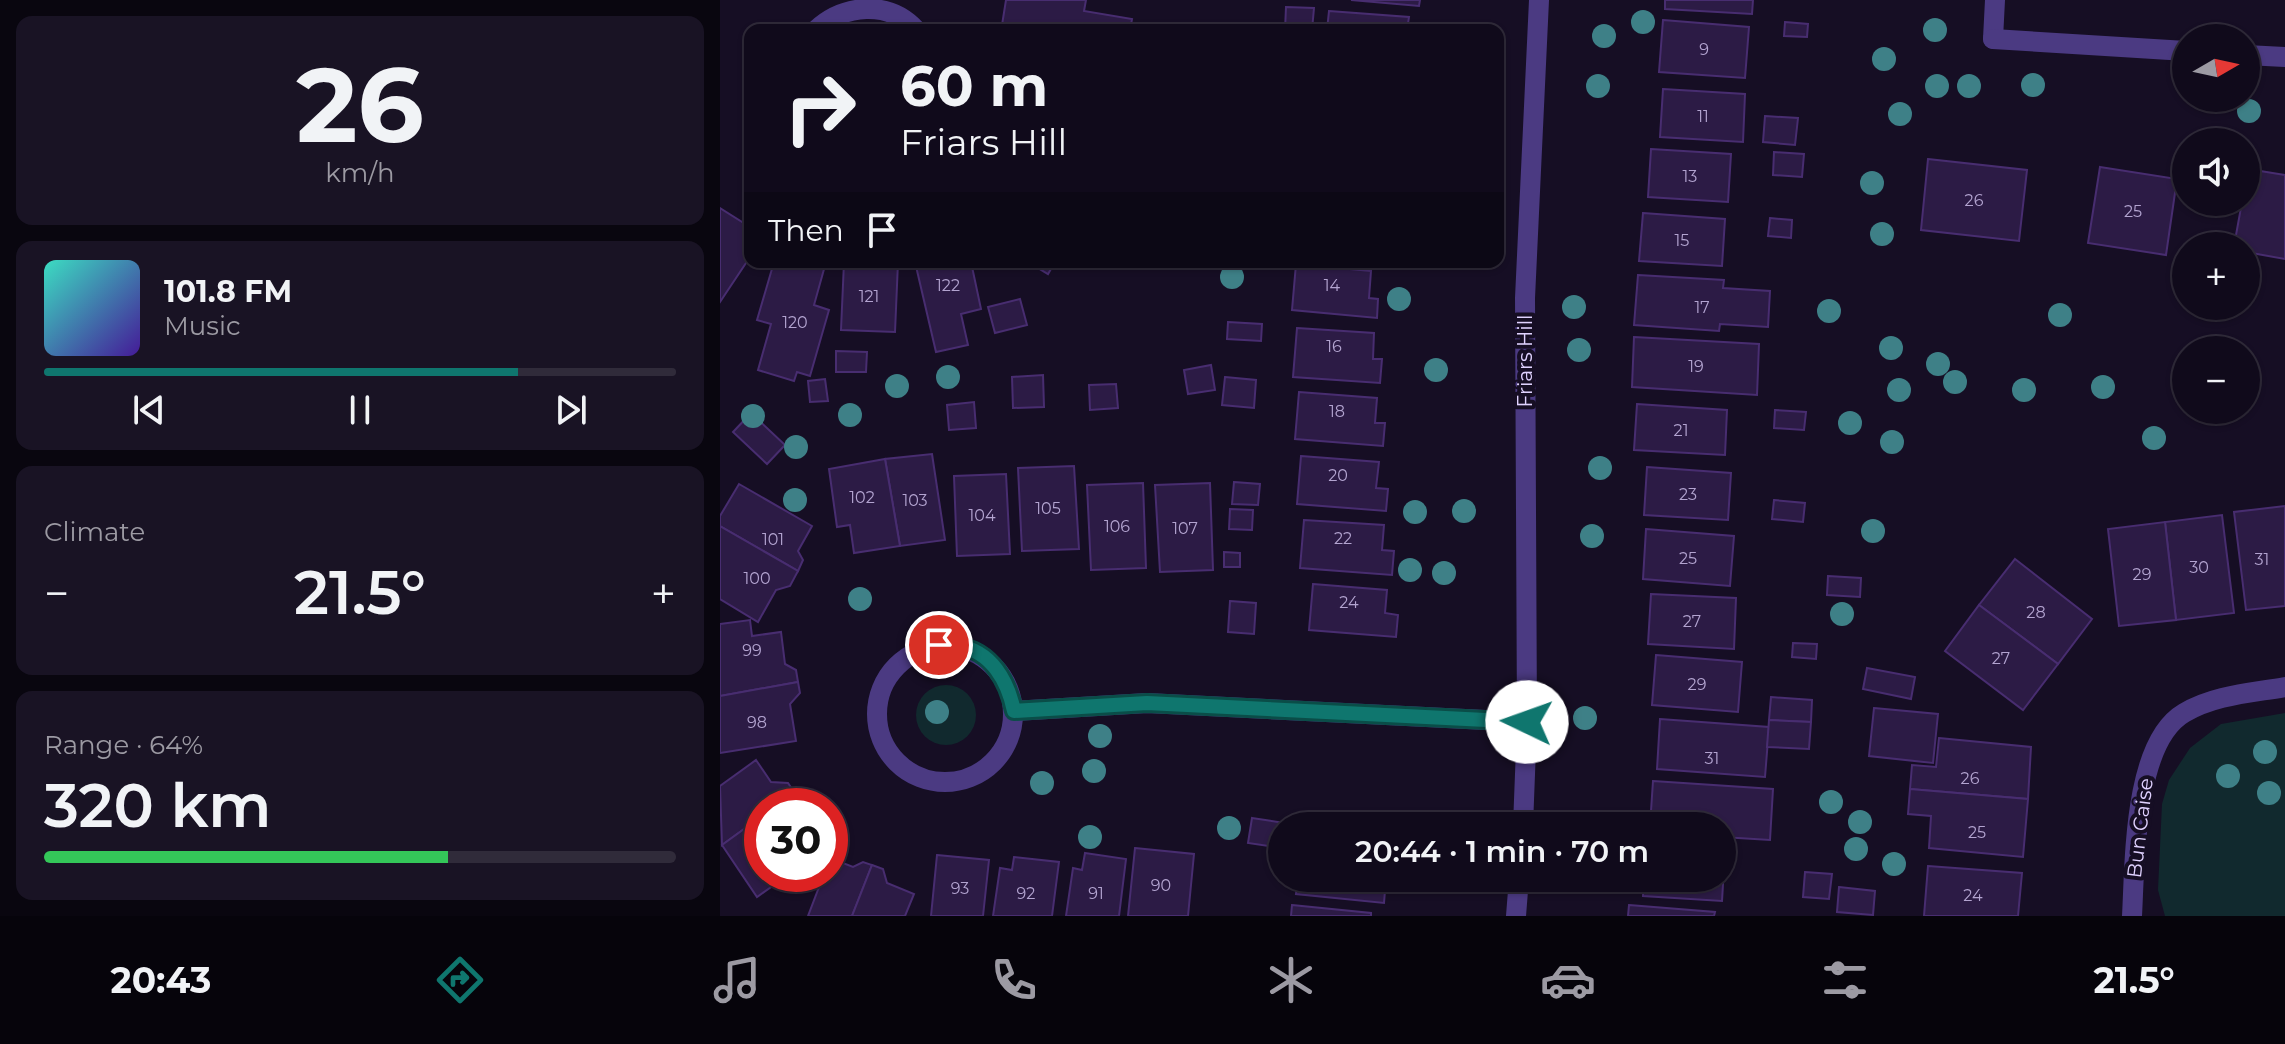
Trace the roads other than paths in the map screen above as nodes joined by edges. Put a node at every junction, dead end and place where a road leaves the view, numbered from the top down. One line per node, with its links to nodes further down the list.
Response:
1 (1539, 0): 11 (street, Friars Hill)
2 (1995, 0): 6 (street)
3 (848, 4): 4 (street); 5 (street)
4 (823, 24)
5 (911, 24)
6 (2172, 50)
7 (2260, 56): 8 (street)
8 (2285, 57)
9 (2285, 687): 15 (street, Bun Caise)
10 (1014, 711): 10 (street); 11 (street)
11 (1527, 722): 12 (street, Friars Hill)
12 (1524, 812)
13 (1518, 892): 14 (street)
14 (1516, 916)
15 (2132, 916)

